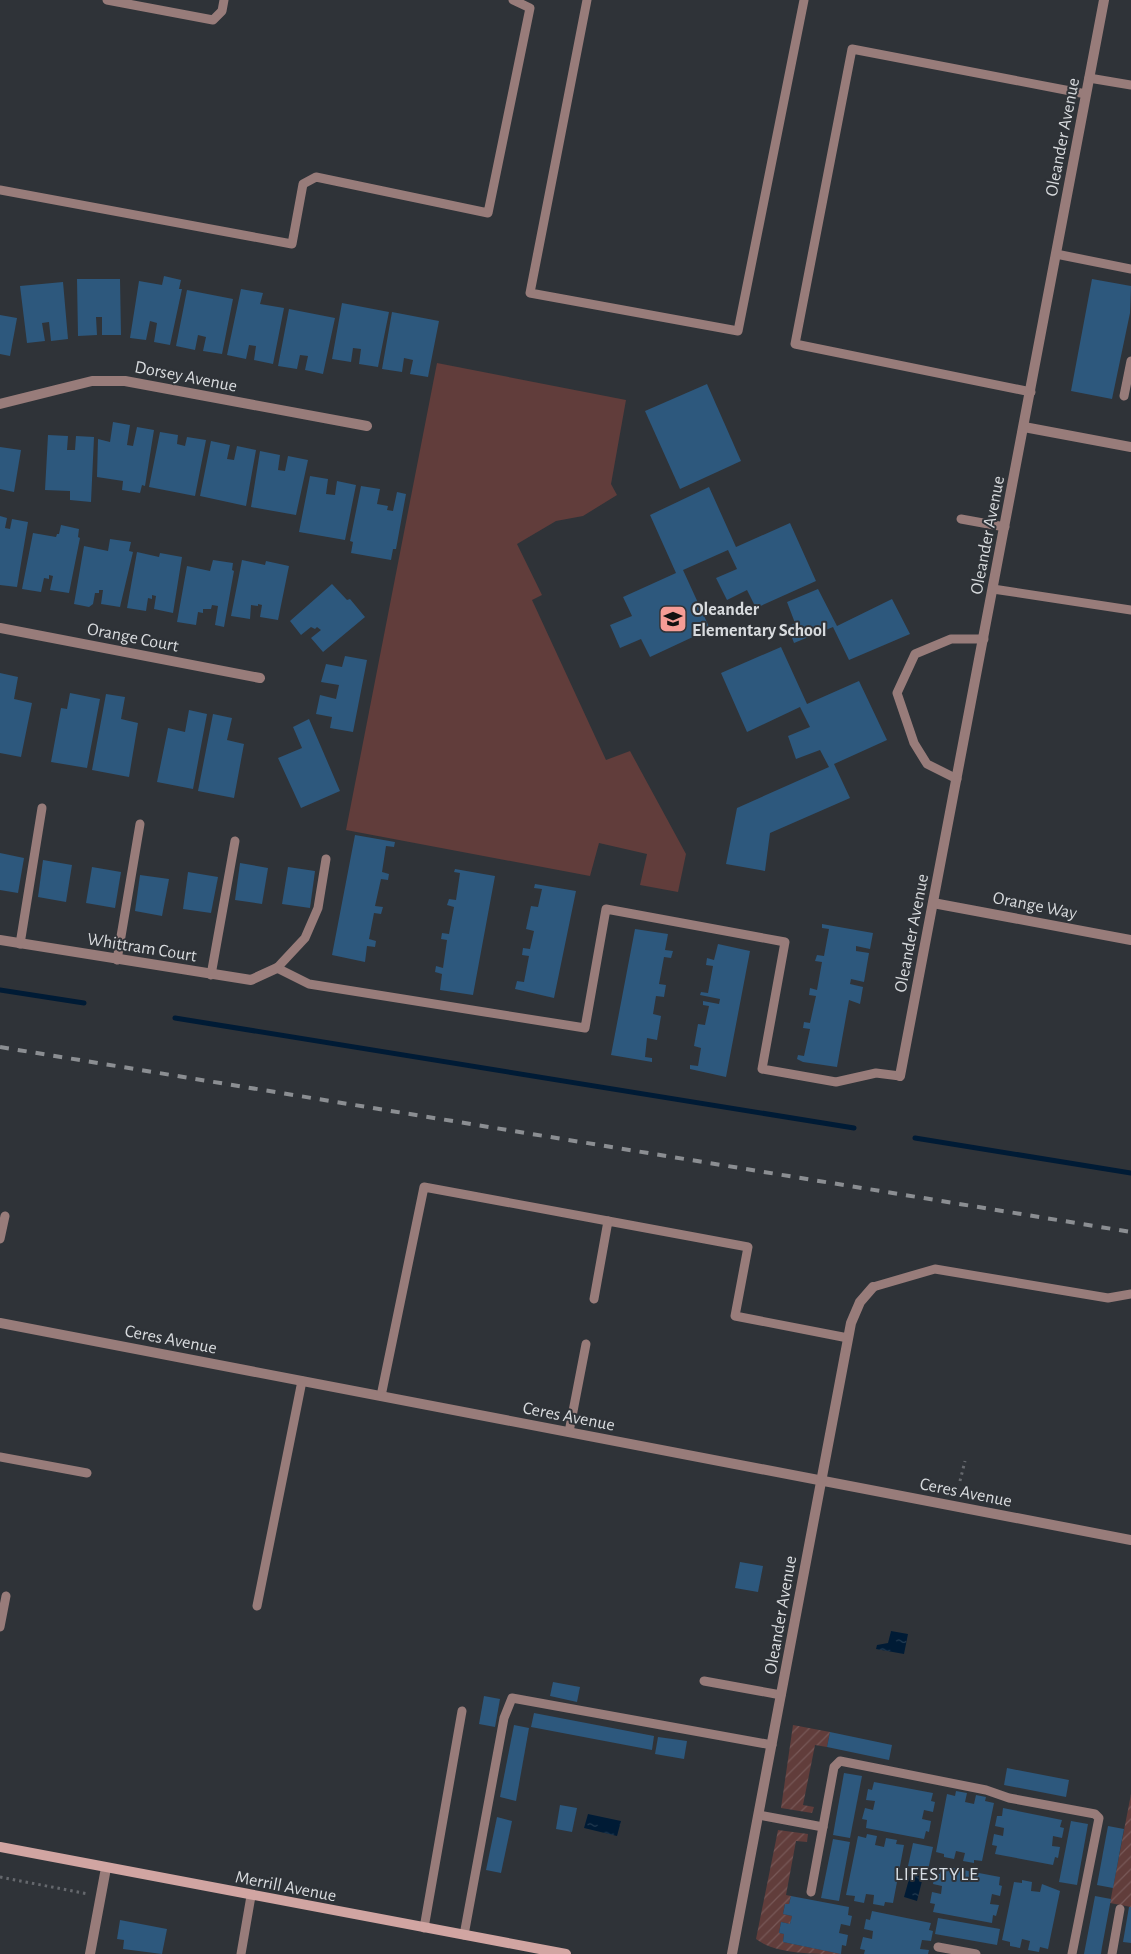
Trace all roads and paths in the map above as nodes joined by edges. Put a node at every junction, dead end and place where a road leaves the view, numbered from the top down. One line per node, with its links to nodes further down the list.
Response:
1 (107, 0): 2 (lane)
2 (224, 0)
3 (513, 0): 10 (lane)
4 (587, 0): 5 (lane)
5 (804, 0)
6 (1104, 0): 7 (street, Oleander Avenue)
7 (1089, 78): 8 (lane); 9 (street, Oleander Avenue)
8 (1131, 85)
9 (1086, 94): 11 (street, Oleander Avenue); 14 (lane)
10 (0, 190)
11 (1056, 254): 12 (lane); 14 (street, Oleander Avenue)
12 (1131, 269)
13 (1131, 361): 15 (lane)
14 (1030, 392): 18 (street, Oleander Avenue)
15 (1124, 396)
16 (0, 404): 17 (street, Dorsey Avenue)
17 (366, 426)
18 (1024, 427): 19 (street); 21 (street, Oleander Avenue)
19 (1131, 447)
20 (961, 519): 21 (lane)
21 (1005, 528): 22 (street, Oleander Avenue)
22 (993, 589): 23 (lane); 25 (street, Oleander Avenue)
23 (1131, 610)
24 (0, 628): 26 (street, Orange Court)
25 (984, 639): 27 (street, Oleander Avenue); 27 (lane)
26 (260, 678)
27 (957, 779): 32 (street, Oleander Avenue)
28 (42, 808): 35 (lane)
29 (140, 824): 36 (lane)
30 (235, 841): 38 (lane)
31 (326, 859): 37 (lane)
32 (933, 903): 34 (street, Orange Way); 39 (street, Oleander Avenue)
33 (0, 940): 35 (street, Whittram Court)
34 (1131, 940)
35 (20, 944): 36 (street, Whittram Court)
36 (117, 960): 38 (street, Whittram Court)
37 (277, 968): 38 (street, Whittram Court); 39 (lane)
38 (211, 975)
39 (900, 1076)
40 (5, 1216): 42 (lane)
41 (608, 1222): 45 (lane); 47 (lane); 50 (lane)
42 (0, 1239)
43 (873, 1287): 44 (lane); 47 (street, Oleander Avenue)
44 (1131, 1294)
45 (594, 1299)
46 (0, 1323): 49 (street, Ceres Avenue)
47 (848, 1338): 55 (street, Oleander Avenue)
48 (586, 1344): 51 (lane)
49 (302, 1381): 50 (street, Ceres Avenue); 59 (lane)
50 (381, 1396): 51 (street, Ceres Avenue)
51 (569, 1432): 55 (street, Ceres Avenue)
52 (0, 1457): 54 (lane)
53 (966, 1461): 56 (path)
54 (87, 1473)
55 (821, 1481): 57 (street, Ceres Avenue); 62 (street, Oleander Avenue)
56 (960, 1481)
57 (1131, 1540)
58 (6, 1596): 60 (lane)
59 (257, 1606)
60 (0, 1627)
61 (704, 1681): 62 (lane)
62 (781, 1695): 64 (street, Oleander Avenue)
63 (462, 1711): 74 (lane)
64 (772, 1745): 65 (street, Oleander Avenue); 75 (lane)
65 (759, 1815): 66 (lane); 80 (street, Oleander Avenue)
66 (823, 1827): 70 (lane); 82 (lane)
67 (0, 1847): 68 (main road, Merrill Avenue)
68 (106, 1868): 71 (main road, Merrill Avenue); 77 (street)
69 (0, 1877): 72 (path)
70 (811, 1892)
71 (251, 1896): 74 (main road, Merrill Avenue); 78 (lane)
72 (87, 1902)
73 (1120, 1908): 83 (lane)
74 (424, 1928): 75 (main road, Merrill Avenue)
75 (464, 1935): 79 (main road, Merrill Avenue)
76 (938, 1947): 81 (lane)
77 (90, 1954)
78 (241, 1954)
79 (566, 1954)
80 (732, 1954)
81 (976, 1954)
82 (1072, 1954)
83 (1112, 1954)

